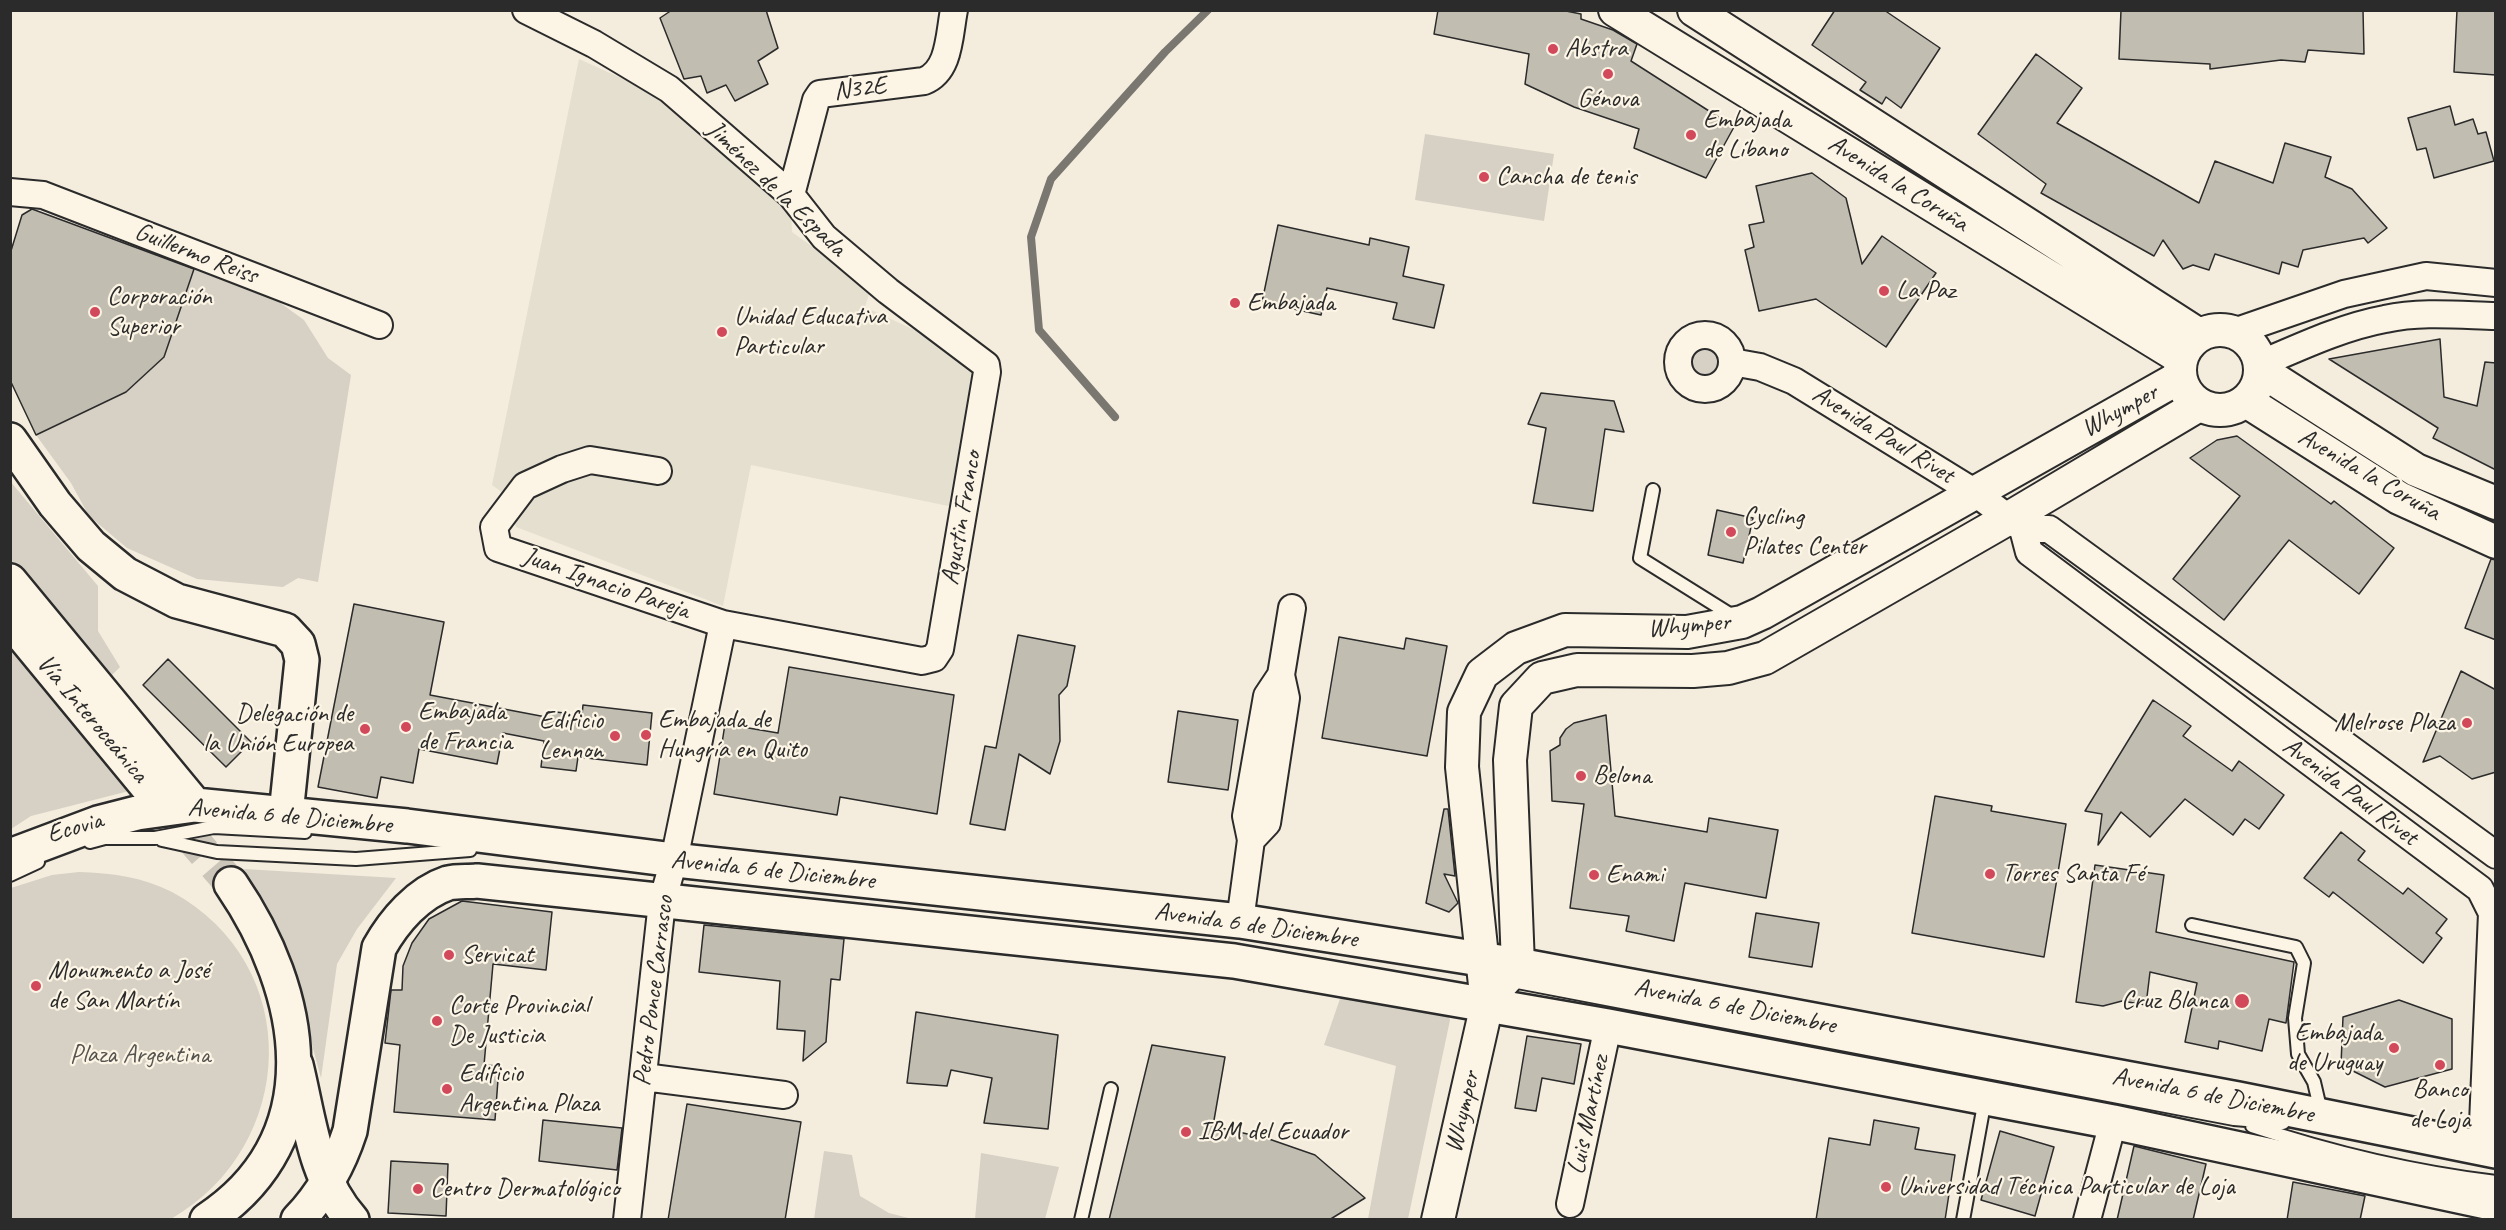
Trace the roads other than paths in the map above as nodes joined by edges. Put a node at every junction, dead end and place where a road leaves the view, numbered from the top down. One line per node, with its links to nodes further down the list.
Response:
1 (526, 10): 6 (street, Jiménez de la Espada)
2 (954, 10): 6 (street, N32E)
3 (1615, 10): 11 (street, Avenida la Coruña)
4 (1694, 10): 11 (street, Avenida la Coruña)
5 (10, 192): 9 (street, Guillermo Reiss)
6 (791, 195): 13 (street, Jiménez de la Espada)
7 (2496, 283): 10 (street)
8 (2496, 316): 14 (street)
9 (379, 325)
10 (2234, 332): 11 (street); 14 (street)
11 (2187, 357): 16 (street); 20 (street, Whymper)
12 (1732, 362): 20 (street, Avenida Paul Rivet)
13 (986, 365): 29 (street, Agustin Franco)
14 (2260, 367): 15 (street); 21 (street, Avenida la Coruña)
15 (2246, 401): 16 (street); 23 (street, Avenida la Coruña)
16 (2199, 405): 22 (street, Whymper)
17 (10, 440): 32 (main road)
18 (658, 471): 28 (street, Juan Ignacio Pareja)
19 (1653, 490): 27 (lane)
20 (1974, 492): 22 (street, Avenida Paul Rivet); 27 (street, Whymper)
21 (2496, 503)
22 (2016, 524): 39 (street, Avenida Paul Rivet); 44 (street, Avenida Paul Rivet); 49 (street, Whymper)
23 (2496, 542)
24 (10, 581): 31 (main road)
25 (1292, 608): 46 (street)
26 (10, 620): 30 (main road, Vía Interoceánica)
27 (1742, 622): 49 (street, Whymper)
28 (723, 624): 29 (street, Juan Ignacio Pareja); 43 (street, Pedro Ponce Carrasco)
29 (922, 661)
30 (152, 790)
31 (195, 805): 32 (main road, Avenida 6 de Diciembre); 40 (main road, Avenida 6 de Diciembre)
32 (286, 814): 43 (main road, Avenida 6 de Diciembre)
33 (316, 832): 36 (lane)
34 (348, 833): 35 (lane)
35 (381, 837)
36 (155, 838): 37 (lane); 38 (lane, Ecovia)
37 (414, 842)
38 (77, 846)
39 (2496, 855)
40 (10, 856)
41 (50, 856): 42 (lane, Ecovia)
42 (10, 875)
43 (669, 878): 46 (main road, Avenida 6 de Diciembre); 49 (main road, Avenida 6 de Diciembre); 52 (street, Pedro Ponce Carrasco); 61 (main road, Avenida 6 de Diciembre)
44 (2488, 883): 48 (street, Avenida Paul Rivet)
45 (231, 884): 51 (main road)
46 (1240, 921): 49 (main road, Avenida 6 de Diciembre)
47 (2192, 925): 56 (lane)
48 (2494, 941): 59 (street, Avenida Paul Rivet)
49 (1492, 976): 50 (main road, Avenida 6 de Diciembre); 56 (main road, Avenida 6 de Diciembre); 57 (lane); 69 (street, Whymper)
50 (1608, 1026): 55 (main road, Avenida 6 de Diciembre); 63 (street, Luis Martínez)
51 (296, 1065): 61 (main road); 64 (main road)
52 (644, 1077): 54 (street); 67 (street, Pedro Ponce Carrasco)
53 (1111, 1089): 68 (lane)
54 (784, 1095)
55 (1986, 1098): 58 (main road, Avenida 6 de Diciembre); 70 (lane)
56 (2322, 1116): 59 (main road, Avenida 6 de Diciembre)
57 (2234, 1119): 59 (lane); 60 (lane)
58 (2113, 1122): 62 (main road, Avenida 6 de Diciembre); 71 (street)
59 (2482, 1152)
60 (2496, 1182)
61 (326, 1184): 65 (main road, Avenida 6 de Diciembre); 66 (main road)
62 (2496, 1203)
63 (1570, 1204)
64 (207, 1220)
65 (298, 1220)
66 (352, 1220)
67 (627, 1220)
68 (1081, 1220)
69 (1438, 1220)
70 (1963, 1220)
71 (2087, 1220)

